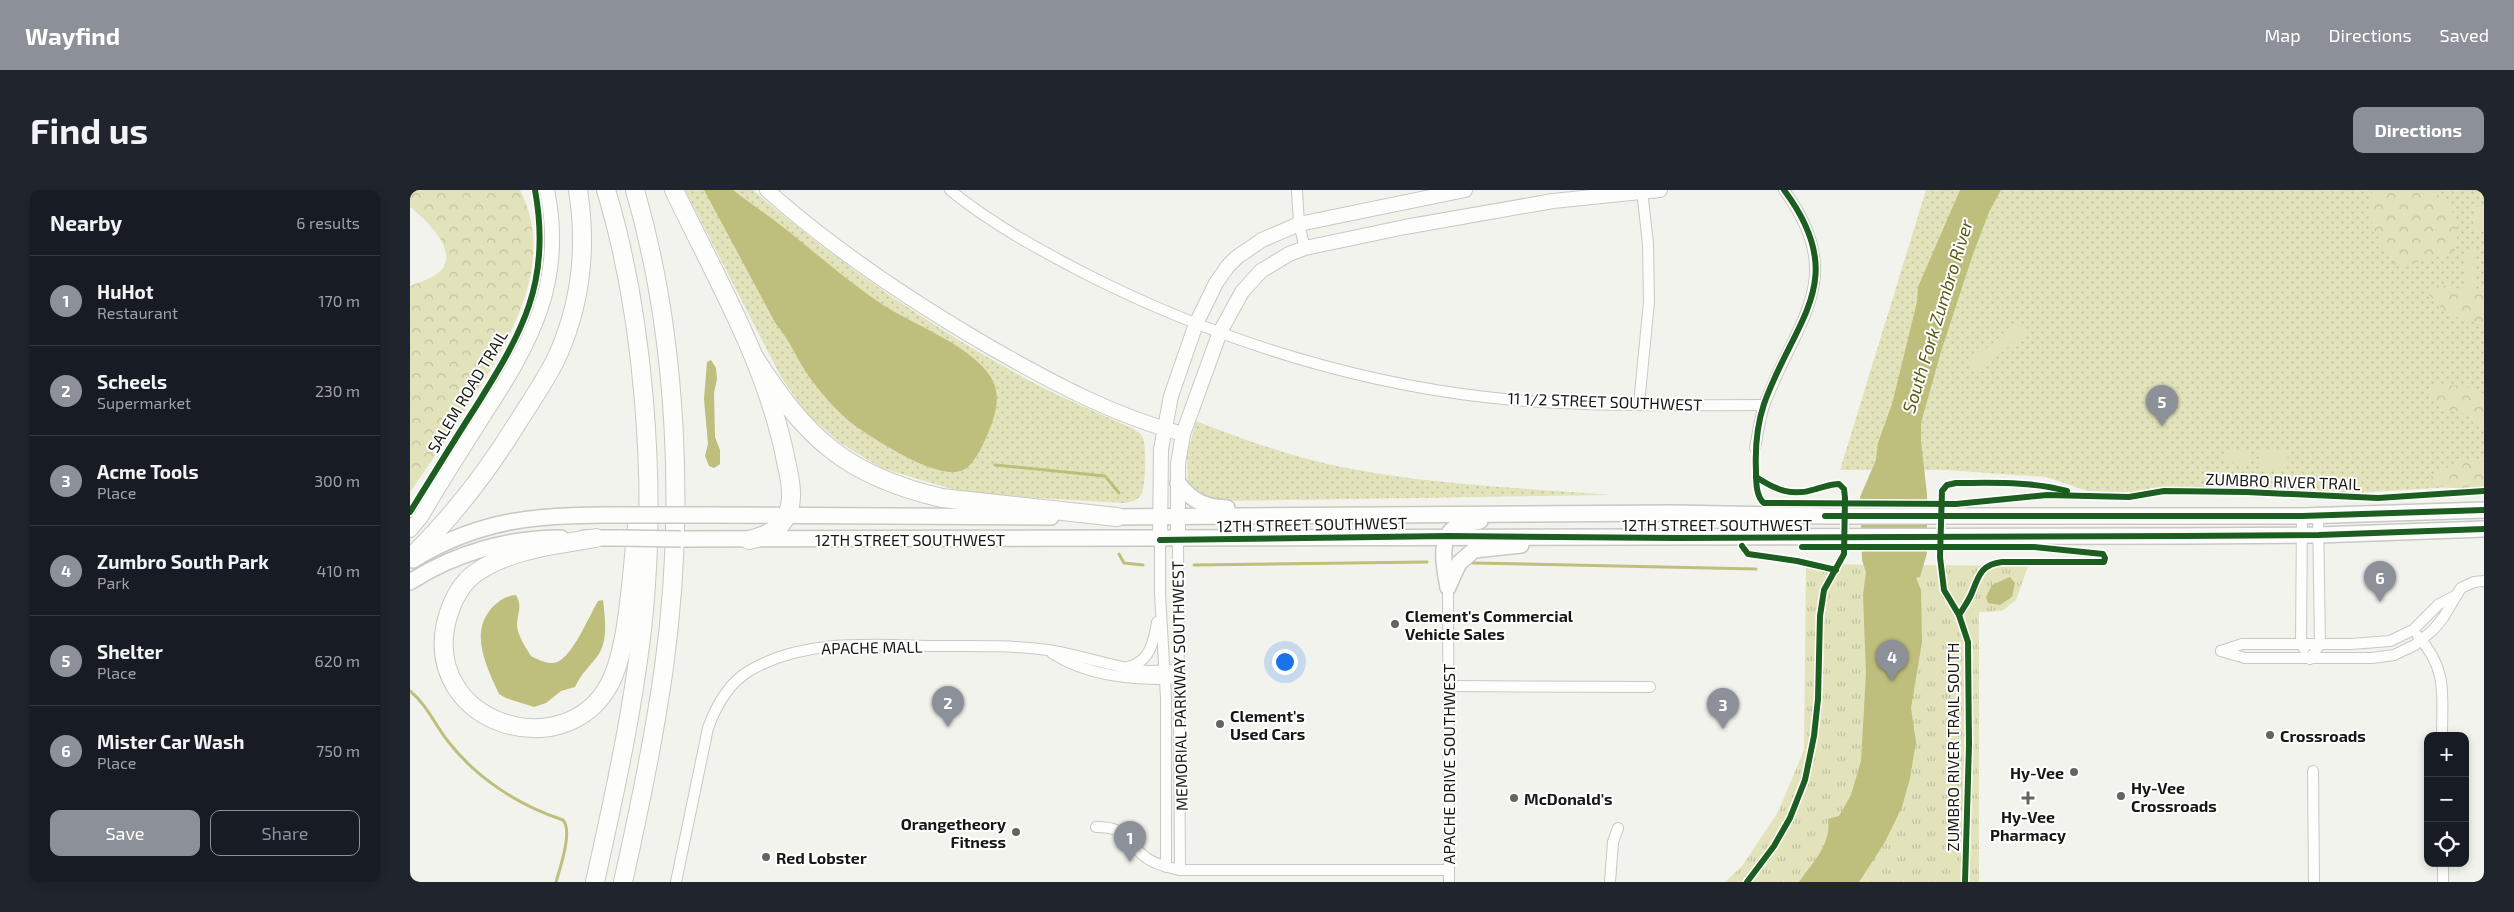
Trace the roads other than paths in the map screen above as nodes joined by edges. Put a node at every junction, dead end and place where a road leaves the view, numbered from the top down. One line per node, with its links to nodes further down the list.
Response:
1 (547, 190): 36 (street)
2 (578, 190): 46 (highway)
3 (606, 190): 24 (highway)
4 (635, 190): 67 (highway)
5 (674, 190): 18 (highway)
6 (767, 190): 21 (street)
7 (950, 190): 16 (street, 11 1/2 STREET SOUTHWEST)
8 (1297, 190): 14 (street)
9 (1465, 190): 14 (street, MEMORIAL PARKWAY SOUTHWEST)
10 (1660, 190): 12 (street, MEMORIAL PARKWAY SOUTHWEST)
11 (1784, 190): 20 (street)
12 (1642, 191): 13 (street, MEMORIAL PARKWAY SOUTHWEST); 19 (street)
13 (1580, 194): 15 (street, MEMORIAL PARKWAY SOUTHWEST)
14 (1300, 224): 15 (street); 16 (street, MEMORIAL PARKWAY SOUTHWEST)
15 (1306, 248): 17 (street, MEMORIAL PARKWAY SOUTHWEST)
16 (1196, 324): 17 (street, 11 1/2 STREET SOUTHWEST); 21 (street, MEMORIAL PARKWAY SOUTHWEST)
17 (1220, 332): 19 (street, 11 1/2 STREET SOUTHWEST); 22 (street, MEMORIAL PARKWAY SOUTHWEST)
18 (754, 357): 29 (highway); 32 (highway)
19 (1639, 404): 20 (street, 11 1/2 STREET SOUTHWEST)
20 (1764, 405): 23 (street)
21 (1163, 429): 22 (street); 33 (street, MEMORIAL PARKWAY SOUTHWEST)
22 (1183, 434): 25 (street, MEMORIAL PARKWAY SOUTHWEST)
23 (1755, 448)
24 (646, 450): 41 (highway); 74 (highway)
25 (1178, 483): 30 (street, MEMORIAL PARKWAY SOUTHWEST); 34 (main road)
26 (2484, 510): 28 (main road, 12TH STREET SOUTHWEST)
27 (1530, 514): 31 (main road, 12TH STREET SOUTHWEST); 34 (main road, 12TH STREET SOUTHWEST); 39 (main road)
28 (2318, 515): 31 (main road, 12TH STREET SOUTHWEST); 38 (street)
29 (787, 516): 32 (main road, 12TH STREET SOUTHWEST); 43 (highway); 47 (main road, 12TH STREET SOUTHWEST, bridge)
30 (1178, 516): 33 (main road, 12TH STREET SOUTHWEST); 34 (main road, 12TH STREET SOUTHWEST); 45 (street, MEMORIAL PARKWAY SOUTHWEST)
31 (2302, 516): 37 (street)
32 (1117, 517): 33 (main road, 12TH STREET SOUTHWEST)
33 (1160, 517): 44 (street, MEMORIAL PARKWAY SOUTHWEST)
34 (1246, 517)
35 (2484, 529): 38 (main road, 12TH STREET SOUTHWEST)
36 (410, 530)
37 (2302, 535): 38 (main road, 12TH STREET SOUTHWEST); 42 (main road, 12TH STREET SOUTHWEST); 56 (street)
38 (2319, 535): 57 (street)
39 (1448, 536): 40 (main road, 12TH STREET SOUTHWEST); 42 (main road, 12TH STREET SOUTHWEST); 48 (main road)
40 (1386, 537): 45 (main road, 12TH STREET SOUTHWEST); 48 (main road)
41 (596, 538): 43 (main road, 12TH STREET SOUTHWEST, bridge); 50 (main road, 12TH STREET SOUTHWEST)
42 (1574, 538): 51 (main road)
43 (749, 540): 44 (main road, 12TH STREET SOUTHWEST)
44 (1160, 540): 45 (main road, 12TH STREET SOUTHWEST); 52 (street, MEMORIAL PARKWAY SOUTHWEST)
45 (1178, 540): 61 (street, MEMORIAL PARKWAY SOUTHWEST)
46 (410, 558)
47 (410, 562)
48 (1444, 565): 51 (main road)
49 (2484, 580): 53 (street)
50 (410, 582)
51 (1448, 587): 63 (street, APACHE DRIVE SOUTHWEST)
52 (1160, 594): 60 (street); 62 (street, MEMORIAL PARKWAY SOUTHWEST)
53 (2458, 594): 54 (street); 55 (street)
54 (2413, 630): 55 (street); 57 (street)
55 (2422, 640): 59 (street); 65 (street)
56 (2301, 644): 57 (street); 59 (street); 59 (street)
57 (2320, 644): 59 (street)
58 (1048, 650): 60 (street, APACHE MALL); 62 (street); 77 (street, APACHE MALL)
59 (2310, 659)
60 (1125, 667): 62 (street, APACHE MALL)
61 (1179, 674): 62 (street); 72 (street, MEMORIAL PARKWAY SOUTHWEST)
62 (1164, 675): 70 (street, MEMORIAL PARKWAY SOUTHWEST)
63 (1448, 686): 64 (street); 73 (street, APACHE DRIVE SOUTHWEST)
64 (1650, 686)
65 (2442, 732)
66 (2313, 771): 80 (street)
67 (643, 790): 75 (highway); 76 (highway)
68 (1096, 827): 70 (street)
69 (1618, 828): 79 (street)
70 (1166, 867): 72 (street)
71 (2443, 867): 81 (street)
72 (1180, 870): 73 (street)
73 (1448, 870): 78 (street, APACHE DRIVE SOUTHWEST)
74 (595, 882)
75 (623, 882)
76 (632, 882)
77 (676, 882)
78 (1449, 882)
79 (1610, 882)
80 (2314, 882)
81 (2443, 882)

